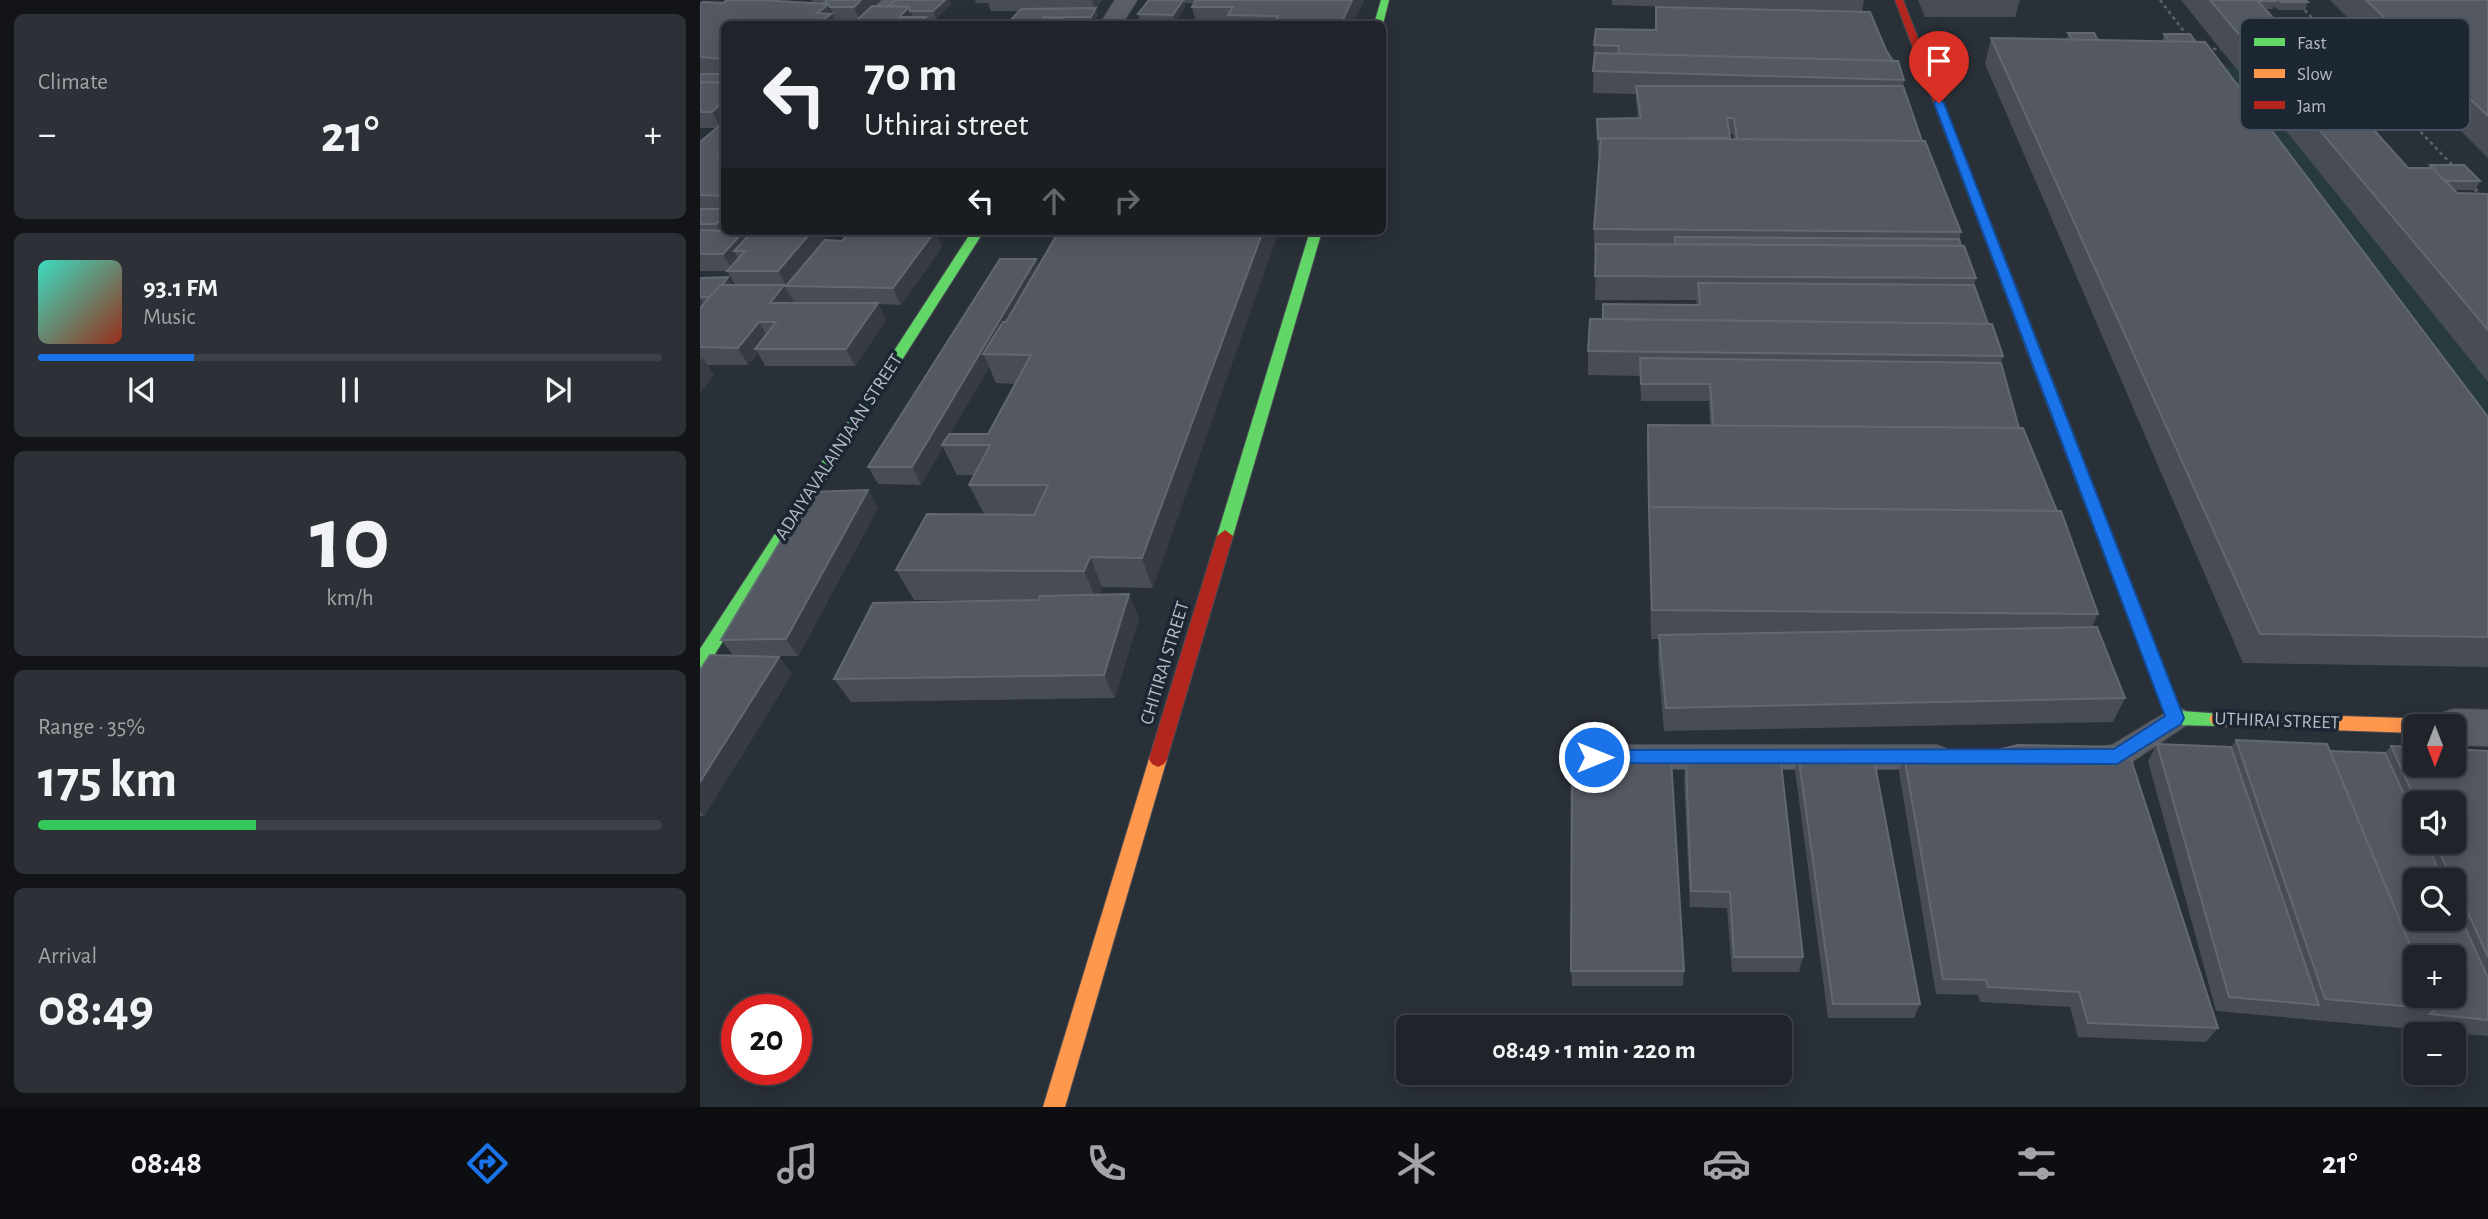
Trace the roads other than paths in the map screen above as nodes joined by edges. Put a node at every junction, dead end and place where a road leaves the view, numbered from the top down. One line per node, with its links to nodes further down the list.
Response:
1 (896, 0): 5 (street)
2 (1126, 0): 6 (street)
3 (1385, 0): 7 (street)
4 (1899, 0): 11 (street)
5 (867, 21)
6 (1113, 21)
7 (1379, 21)
8 (975, 235): 10 (street, ADAIYAVALAINJAAN STREET)
9 (1315, 235): 18 (street, CHITIRAI STREET)
10 (704, 649)
11 (2175, 718): 12 (street, UTHIRAI STREET); 17 (lane)
12 (2403, 725)
13 (2466, 727): 14 (street)
14 (2488, 728)
15 (1594, 757): 16 (lane)
16 (1965, 757)
17 (2076, 757)
18 (1054, 1107)

